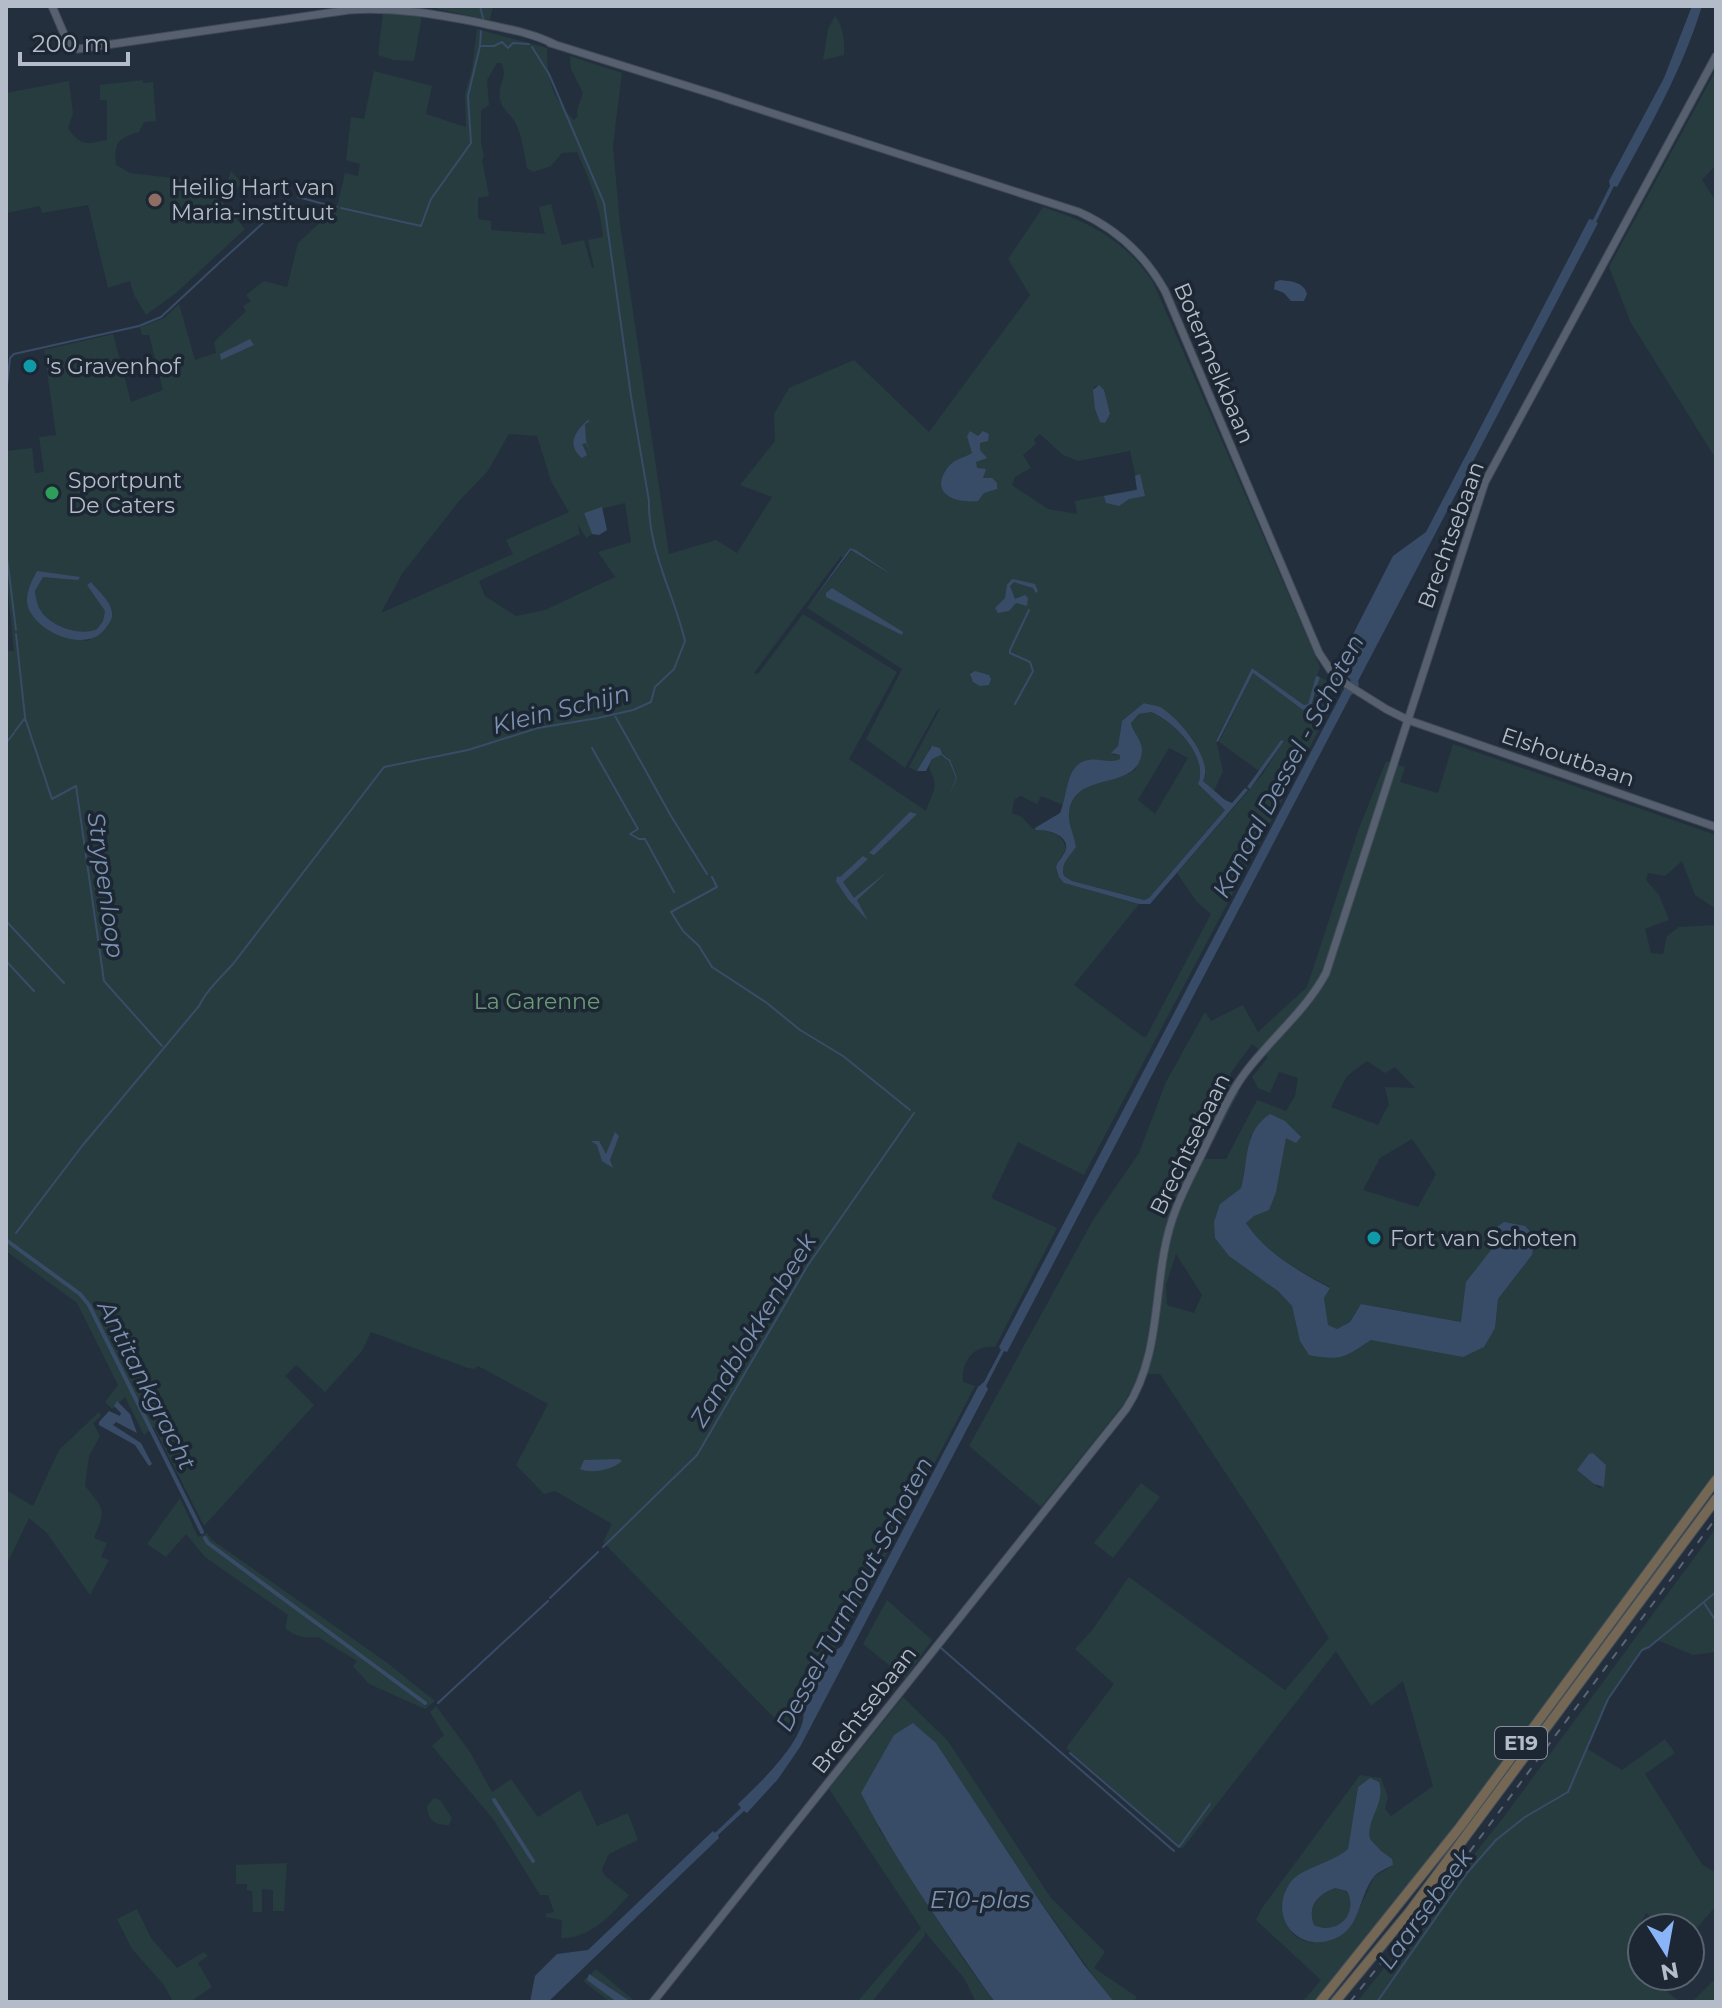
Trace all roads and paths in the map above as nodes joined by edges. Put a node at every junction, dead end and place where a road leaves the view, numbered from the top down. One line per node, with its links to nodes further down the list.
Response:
1 (52, 6): 3 (main road, Botermelkbaan)
2 (1716, 56): 3 (main road, Brechtsebaan)
3 (1408, 720): 4 (main road, Elshoutbaan); 7 (main road, Brechtsebaan)
4 (1716, 827)
5 (1716, 1480): 8 (highway, E19)
6 (1716, 1499): 9 (highway, E19)
7 (653, 2002)
8 (1320, 2002)
9 (1335, 2002)

